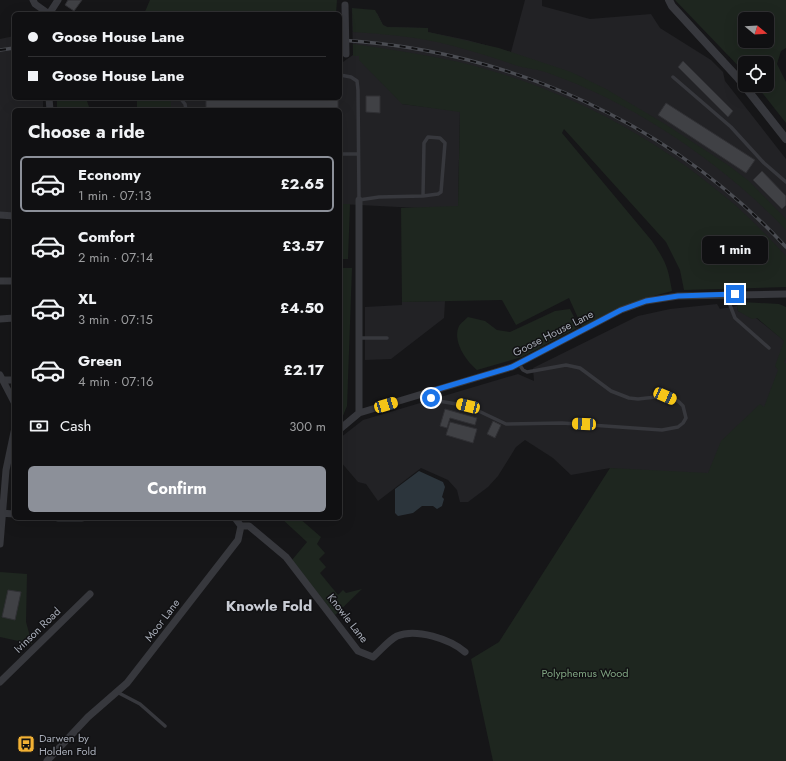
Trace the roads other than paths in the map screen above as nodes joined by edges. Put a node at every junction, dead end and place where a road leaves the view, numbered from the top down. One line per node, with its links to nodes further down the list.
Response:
1 (33, 0): 5 (street)
2 (58, 0): 6 (street)
3 (669, 0): 10 (street)
4 (345, 2): 7 (street, bridge)
5 (46, 12)
6 (50, 12)
7 (343, 53)
8 (342, 75): 12 (lane)
9 (673, 77): 13 (lane)
10 (786, 139)
11 (342, 154): 12 (lane)
12 (358, 154): 15 (lane)
13 (786, 182)
14 (423, 196): 14 (lane); 15 (lane)
15 (358, 200): 24 (street)
16 (0, 215): 17 (street)
17 (12, 216)
18 (0, 281): 19 (street)
19 (12, 281)
20 (726, 294): 21 (street, Goose House Lane); 26 (lane); 27 (street, Goose House Lane)
21 (786, 294)
22 (12, 318): 23 (street)
23 (0, 319)
24 (358, 338): 25 (lane); 32 (street)
25 (387, 338)
26 (769, 348)
27 (519, 363): 30 (street, Goose House Lane); 30 (lane)
28 (1, 378): 29 (street); 31 (street)
29 (12, 380)
30 (428, 392): 32 (street, Goose House Lane)
31 (12, 398)
32 (359, 413): 33 (street, Goose House Lane)
33 (342, 427)
34 (12, 442): 35 (street)
35 (1, 513): 36 (street); 39 (street)
36 (12, 514)
37 (236, 520): 38 (street, Knowle Lane)
38 (241, 526): 41 (street, Knowle Lane); 43 (street, Moor Lane)
39 (0, 544)
40 (90, 594): 42 (street, Ivinson Road)
41 (464, 652)
42 (0, 682)
43 (117, 692): 44 (lane); 45 (street, Moor Lane)
44 (164, 726)
45 (47, 761)

